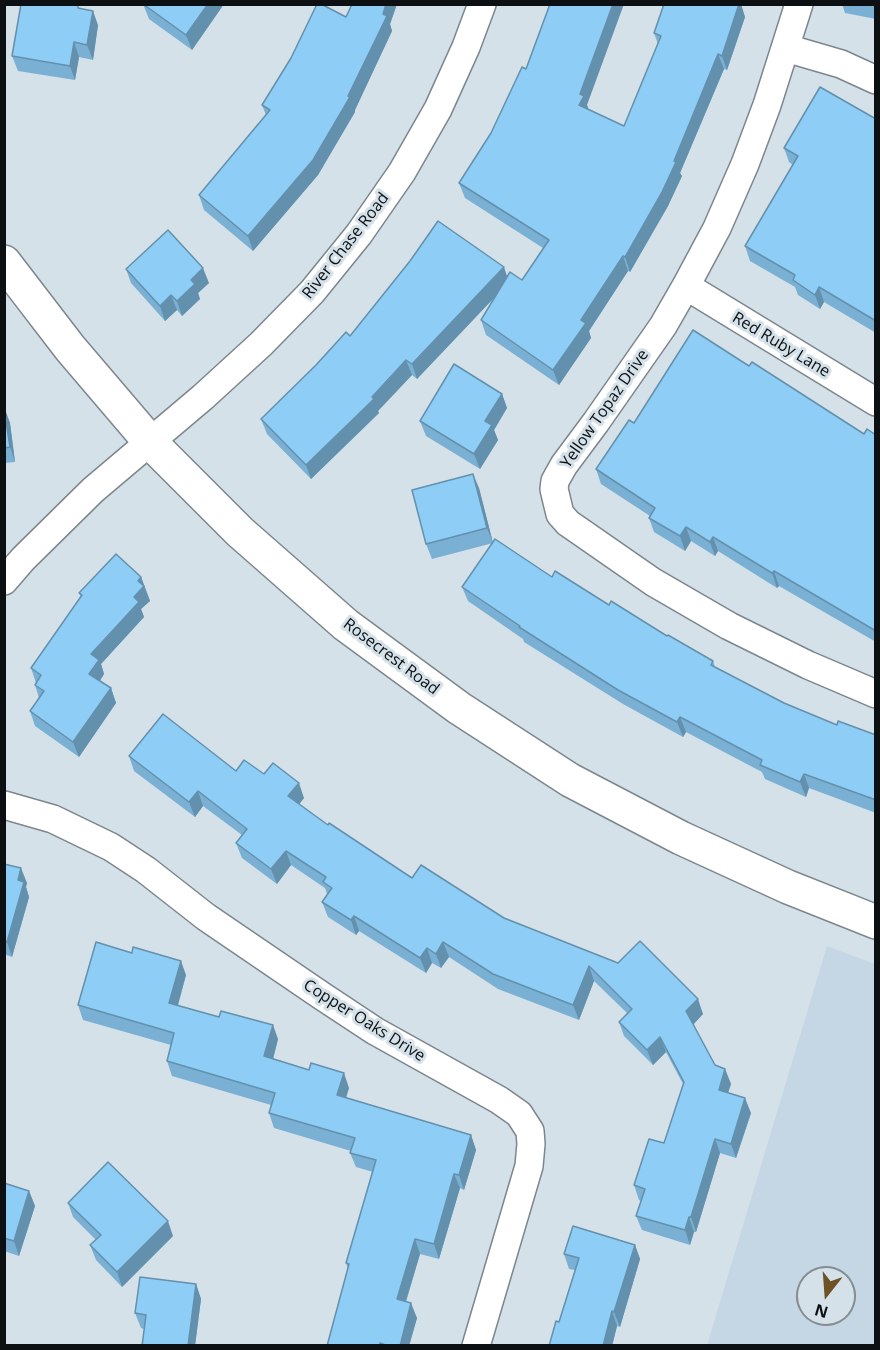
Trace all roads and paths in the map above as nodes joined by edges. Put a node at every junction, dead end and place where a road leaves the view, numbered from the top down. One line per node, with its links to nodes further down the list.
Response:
1 (482, 4): 8 (street, River Chase Road)
2 (799, 4): 3 (street, Yellow Topaz Drive)
3 (786, 48): 4 (street); 6 (street, Yellow Topaz Drive)
4 (876, 80)
5 (4, 262): 8 (main road, Rosecrest Road)
6 (686, 286): 7 (street, Red Ruby Lane); 10 (street, Yellow Topaz Drive)
7 (876, 402)
8 (151, 443): 9 (street, River Chase Road); 12 (main road, Rosecrest Road)
9 (4, 582)
10 (876, 694)
11 (4, 805): 13 (street, Copper Oaks Drive)
12 (876, 922)
13 (476, 1346)

